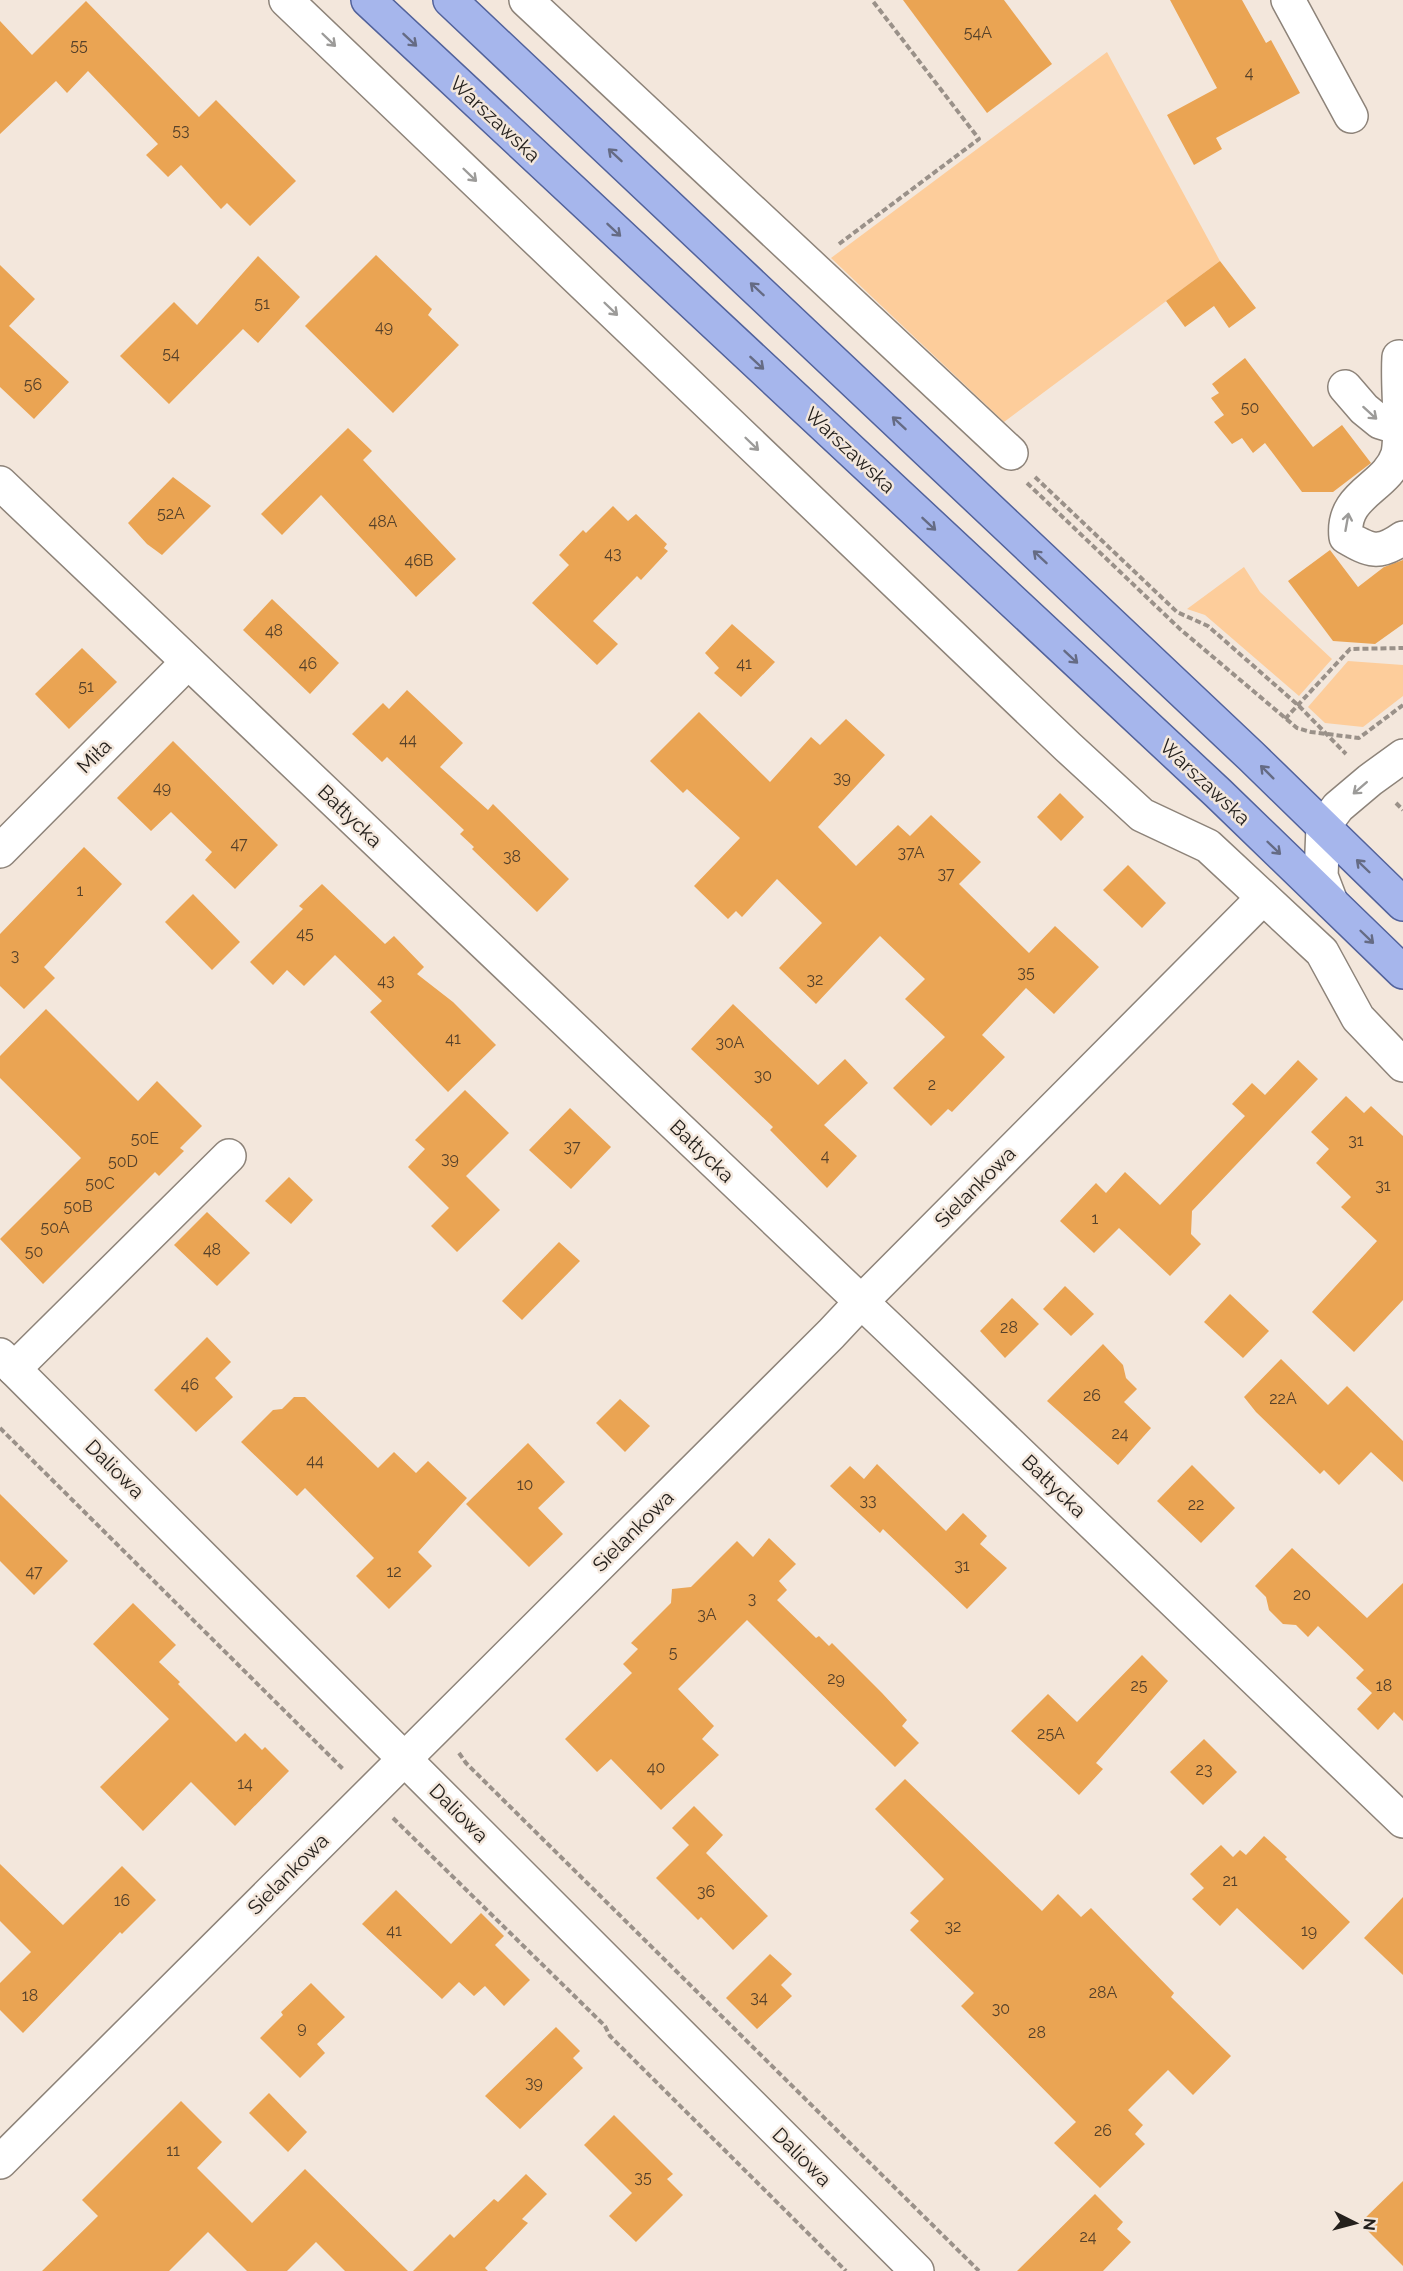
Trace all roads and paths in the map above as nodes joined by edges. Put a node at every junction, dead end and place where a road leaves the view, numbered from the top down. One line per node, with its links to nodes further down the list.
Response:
1 (286, 0): 24 (street, one-way to 24)
2 (368, 0): 25 (main road, Warszawska, one-way to 25)
3 (450, 0): 22 (main road, one-way to 3)
4 (526, 0): 12 (street)
5 (872, 0): 8 (path)
6 (1288, 0): 7 (street)
7 (1351, 116)
8 (836, 246)
9 (1399, 357): 11 (street)
10 (1345, 387): 11 (street, one-way to 11)
11 (1402, 429): 14 (street, one-way to 11)
12 (1011, 453): 17 (path)
13 (0, 483): 16 (street, Bałtycka)
14 (1403, 538)
15 (1403, 648): 17 (path)
16 (188, 662): 23 (street, Miła); 30 (street, Bałtycka)
17 (1299, 706): 18 (path); 20 (path)
18 (1285, 719)
19 (1403, 756): 20 (street)
20 (1370, 780): 21 (path); 22 (street, one-way to 22)
21 (1403, 810)
22 (1323, 827): 25 (street, Warszawska); 26 (main road, one-way to 22)
23 (0, 851)
24 (1263, 898): 28 (street); 30 (street, Sielankowa)
25 (1331, 902): 27 (main road, Warszawska, one-way to 27)
26 (1403, 904)
27 (1403, 972)
28 (1401, 1062)
29 (229, 1156): 31 (street)
30 (861, 1302): 34 (street, Sielankowa); 37 (street, Bałtycka)
31 (7, 1362): 34 (street, Daliowa)
32 (0, 1428): 35 (path)
33 (458, 1750): 41 (path)
34 (404, 1758): 38 (street, Sielankowa); 40 (street, Daliowa)
35 (346, 1772)
36 (385, 1810): 39 (path)
37 (1403, 1821)
38 (0, 2162)
39 (846, 2271)
40 (917, 2271)
41 (979, 2271)

